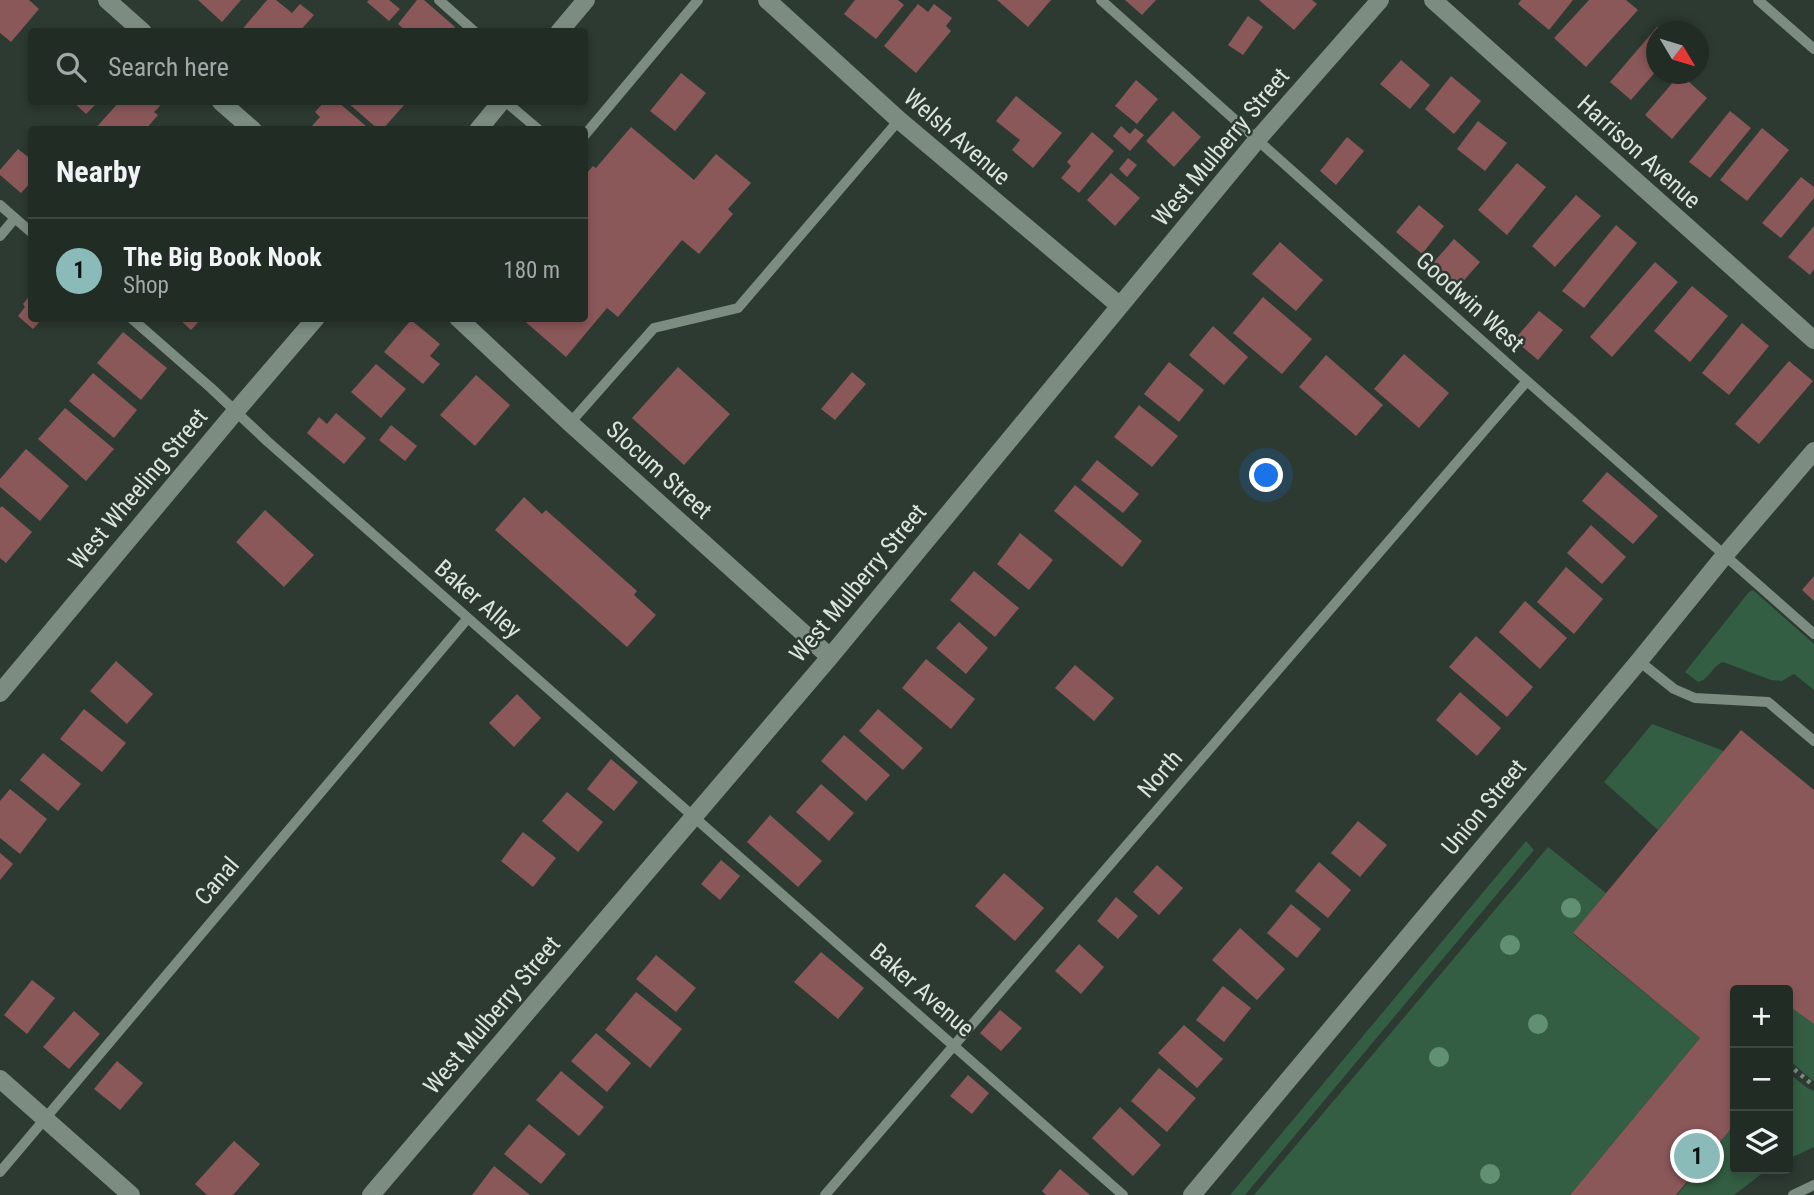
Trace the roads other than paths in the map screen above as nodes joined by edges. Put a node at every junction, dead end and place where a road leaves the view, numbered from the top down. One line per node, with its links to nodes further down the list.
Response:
1 (107, 0): 10 (street)
2 (439, 0): 11 (lane)
3 (586, 0): 12 (street)
4 (698, 0): 21 (lane)
5 (767, 0): 17 (street, Welsh Avenue)
6 (1101, 0): 22 (lane, Goodwin West)
7 (1380, 0): 22 (street, West Mulberry Street)
8 (1433, 0): 31 (street, Harrison Avenue)
9 (1758, 0): 13 (lane)
10 (138, 28)
11 (470, 28)
12 (562, 28)
13 (1814, 49)
14 (225, 105): 18 (street)
15 (501, 105): 19 (street)
16 (508, 105): 20 (lane)
17 (899, 120): 27 (street, Welsh Avenue); 34 (lane)
18 (249, 126)
19 (482, 126)
20 (534, 126)
21 (588, 131)
22 (1257, 140): 27 (street, West Mulberry Street); 32 (lane, Goodwin West)
23 (0, 205): 24 (lane)
24 (15, 218): 25 (lane); 26 (lane)
25 (28, 229)
26 (0, 236)
27 (1119, 306): 39 (street, West Mulberry Street)
28 (136, 322): 33 (lane)
29 (313, 322): 33 (street, West Wheeling Street)
30 (462, 322): 34 (street, Slocum Street)
31 (1814, 340)
32 (1527, 381): 36 (lane, Goodwin West); 44 (lane, North)
33 (236, 411): 37 (lane, Baker Alley); 41 (street, West Wheeling Street)
34 (570, 423): 39 (street, Slocum Street)
35 (1814, 451): 36 (street, Union Street)
36 (1725, 555): 38 (lane, Goodwin West); 40 (street, Union Street)
37 (468, 618): 43 (lane, Baker Alley); 46 (lane, Canal)
38 (1814, 634)
39 (830, 657): 43 (street, West Mulberry Street)
40 (1639, 661): 42 (lane); 53 (street, Union Street)
41 (0, 693)
42 (1814, 741)
43 (693, 817): 44 (lane, Baker Avenue); 50 (street, West Mulberry Street)
44 (953, 1046): 51 (lane, North); 52 (lane, Baker Avenue)
45 (0, 1079): 46 (street)
46 (44, 1119): 47 (lane, Canal); 49 (street)
47 (0, 1172)
48 (1814, 1185): 54 (lane)
49 (131, 1195)
50 (371, 1195)
51 (825, 1195)
52 (1123, 1195)
53 (1192, 1195)
54 (1793, 1195)

